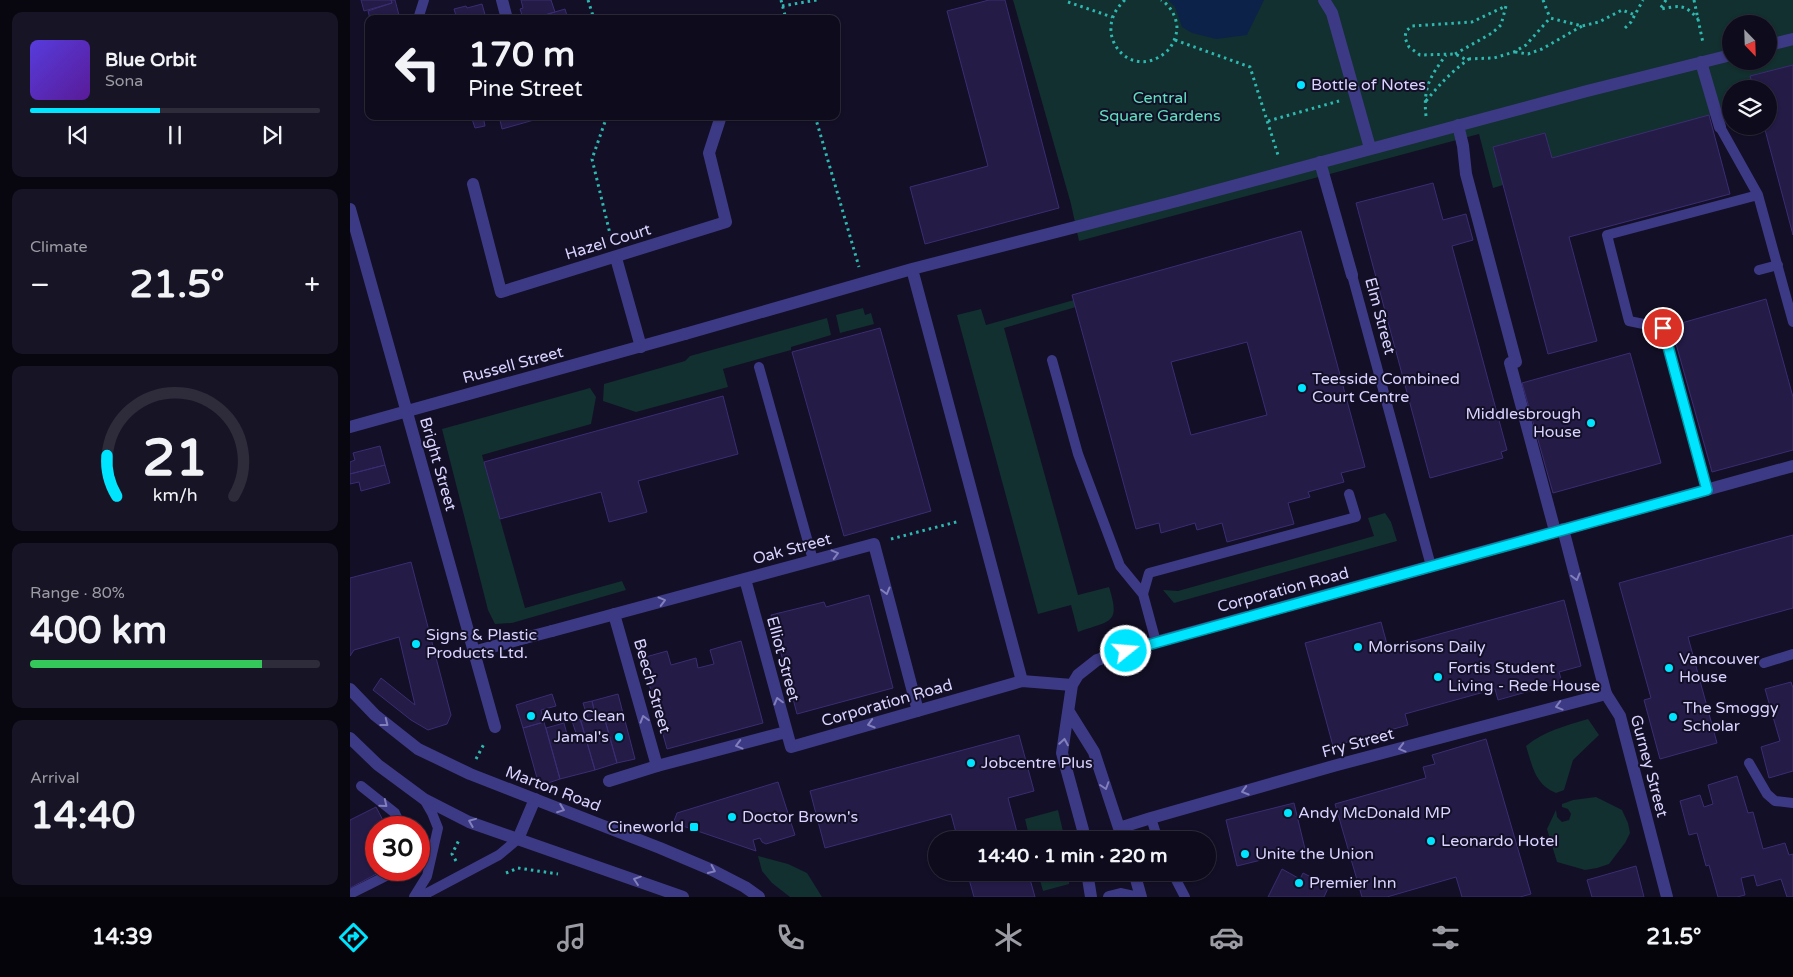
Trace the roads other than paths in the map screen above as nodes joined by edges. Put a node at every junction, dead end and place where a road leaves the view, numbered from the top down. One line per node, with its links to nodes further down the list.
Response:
1 (424, 0): 4 (lane)
2 (502, 0): 5 (street)
3 (1324, 0): 13 (street)
4 (419, 15)
5 (506, 15)
6 (1793, 39): 7 (street)
7 (1778, 43)
8 (1722, 56): 9 (street, Russell Street)
9 (1701, 62): 11 (street, Russell Street); 12 (street)
10 (720, 120): 18 (street, Hazel Court)
11 (1458, 125): 13 (street, Russell Street); 34 (street, Gurney Street)
12 (1720, 127): 16 (lane)
13 (1370, 148): 14 (street, Russell Street)
14 (1320, 162): 20 (street, Russell Street); 22 (street, Elm Street)
15 (473, 184): 18 (street, Hazel Court)
16 (1758, 195): 19 (lane); 24 (lane)
17 (350, 209): 29 (street, Bright Street)
18 (616, 258): 26 (street)
19 (1778, 265): 21 (lane); 25 (lane)
20 (912, 269): 26 (street, Russell Street); 44 (street)
21 (1759, 270)
22 (1352, 275): 36 (lane, Elm Street)
23 (1637, 308): 24 (lane)
24 (1626, 312): 32 (lane)
25 (1793, 322)
26 (641, 346): 29 (street, Russell Street)
27 (1052, 360): 38 (lane)
28 (759, 367): 35 (lane)
29 (406, 411): 30 (street, Russell Street); 41 (street, Bright Street)
30 (350, 426)
31 (1793, 466): 32 (street, Corporation Road)
32 (1707, 490): 34 (street, Corporation Road)
33 (1350, 494): 38 (lane)
34 (1559, 530): 36 (street, Corporation Road); 47 (street, Gurney Street, one-way to 47)
35 (813, 560): 37 (street, Oak Street); 48 (street, Oak Street, one-way to 48)
36 (1432, 566): 40 (street, Corporation Road)
37 (745, 579): 39 (street, Oak Street, one-way to 37); 51 (street, Elliot Street, one-way to 37)
38 (1143, 594): 40 (lane)
39 (614, 614): 41 (street, Oak Street); 55 (street, Beech Street, one-way to 39)
40 (1156, 642): 45 (street, Corporation Road)
41 (473, 652): 50 (street, Bright Street)
42 (1793, 654): 43 (lane)
43 (1764, 662)
44 (1022, 681): 45 (street, Corporation Road); 48 (street, Corporation Road)
45 (1072, 685): 49 (street)
46 (350, 689): 59 (street, Marton Road, one-way to 59)
47 (1606, 694): 62 (street, Fry Street, one-way to 62); 82 (street, Gurney Street)
48 (918, 711): 53 (street, Corporation Road, one-way to 53)
49 (1069, 712): 63 (street, one-way to 49); 64 (street, one-way to 64)
50 (495, 727)
51 (786, 732): 53 (street, Elliot Street); 55 (street, one-way to 55)
52 (350, 738): 58 (street)
53 (791, 748)
54 (1749, 763): 60 (lane)
55 (657, 766): 56 (street)
56 (609, 781)
57 (361, 786): 61 (lane, one-way to 61)
58 (424, 799): 67 (street, one-way to 58); 73 (lane)
59 (535, 799): 67 (street); 76 (street, Marton Road, one-way to 76)
60 (1793, 803)
61 (396, 816)
62 (1151, 818): 65 (street, Fry Street); 66 (lane)
63 (1083, 831)
64 (1120, 831)
65 (1127, 831)
66 (1155, 831)
67 (518, 839): 74 (lane); 75 (street, one-way to 67)
68 (376, 881): 72 (lane)
69 (1089, 881): 77 (street)
70 (1137, 881): 80 (street)
71 (1177, 881): 81 (lane)
72 (350, 894)
73 (414, 897)
74 (420, 897)
75 (683, 897)
76 (759, 897)
77 (1091, 897)
78 (1108, 897): 79 (street)
79 (1136, 897)
80 (1141, 897)
81 (1185, 897)
82 (1667, 897)

